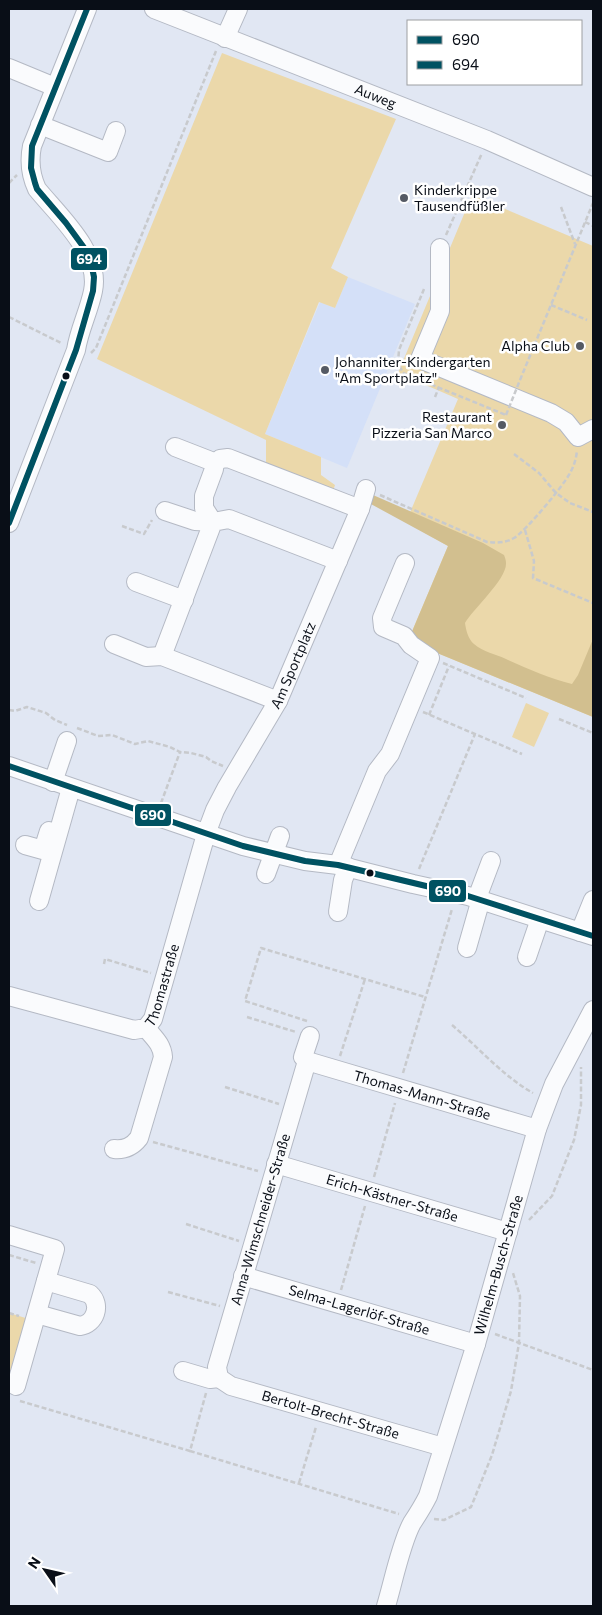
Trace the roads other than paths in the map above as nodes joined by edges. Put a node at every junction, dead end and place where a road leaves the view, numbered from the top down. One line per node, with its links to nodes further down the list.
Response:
1 (87, 9): 6 (street)
2 (154, 9): 4 (street, Auweg)
3 (238, 9): 4 (street)
4 (225, 38): 9 (street, Auweg)
5 (9, 68): 6 (street)
6 (56, 87): 7 (street)
7 (40, 125): 8 (street); 18 (street)
8 (116, 131)
9 (593, 187)
10 (440, 248): 11 (street)
11 (585, 433)
12 (175, 447): 13 (street)
13 (214, 465): 15 (street); 17 (street)
14 (366, 489): 15 (street, Am Sportplatz)
15 (360, 509): 19 (street, Am Sportplatz)
16 (165, 510): 17 (street)
17 (213, 522): 19 (street); 22 (street)
18 (9, 523)
19 (338, 561): 25 (street, Am Sportplatz)
20 (405, 563): 34 (street)
21 (136, 582): 22 (street)
22 (184, 600): 24 (street)
23 (114, 644): 24 (street)
24 (162, 656): 25 (street)
25 (278, 701): 29 (street, Am Sportplatz)
26 (67, 741): 28 (street)
27 (9, 766): 28 (street)
28 (62, 785): 29 (street); 31 (street); 38 (street)
29 (206, 834): 32 (street); 46 (street, Thomastraße)
30 (280, 836): 32 (street)
31 (25, 845)
32 (273, 853): 34 (street); 35 (street)
33 (492, 861): 36 (street)
34 (343, 866): 36 (street); 39 (street)
35 (266, 874)
36 (479, 898): 40 (street); 42 (street)
37 (593, 900): 41 (street)
38 (40, 901)
39 (338, 912)
40 (540, 919): 41 (street); 43 (street)
41 (587, 934)
42 (467, 948)
43 (527, 957)
44 (9, 996): 46 (street, Thomastraße)
45 (593, 1010): 49 (street, Wilhelm-Busch-Straße)
46 (146, 1028): 50 (street)
47 (310, 1036): 48 (street, Anna-Wimschneider-Straße)
48 (306, 1060): 49 (street, Thomas-Mann-Straße); 51 (street, Anna-Wimschneider-Straße)
49 (538, 1129): 52 (street, Wilhelm-Busch-Straße)
50 (114, 1149)
51 (275, 1169): 52 (street, Erich-Kästner-Straße); 55 (street, Anna-Wimschneider-Straße)
52 (508, 1232): 57 (street, Wilhelm-Busch-Straße)
53 (9, 1235): 54 (street)
54 (48, 1274): 56 (street); 56 (street)
55 (243, 1276): 57 (street, Selma-Lagerlöf-Straße); 59 (street, Anna-Wimschneider-Straße)
56 (37, 1314): 60 (street)
57 (478, 1336): 61 (street, Wilhelm-Busch-Straße)
58 (183, 1371): 59 (street, Bertolt-Brecht-Straße)
59 (215, 1379): 61 (street, Bertolt-Brecht-Straße)
60 (17, 1393)
61 (443, 1447): 62 (street, Wilhelm-Busch-Straße)
62 (386, 1606)

